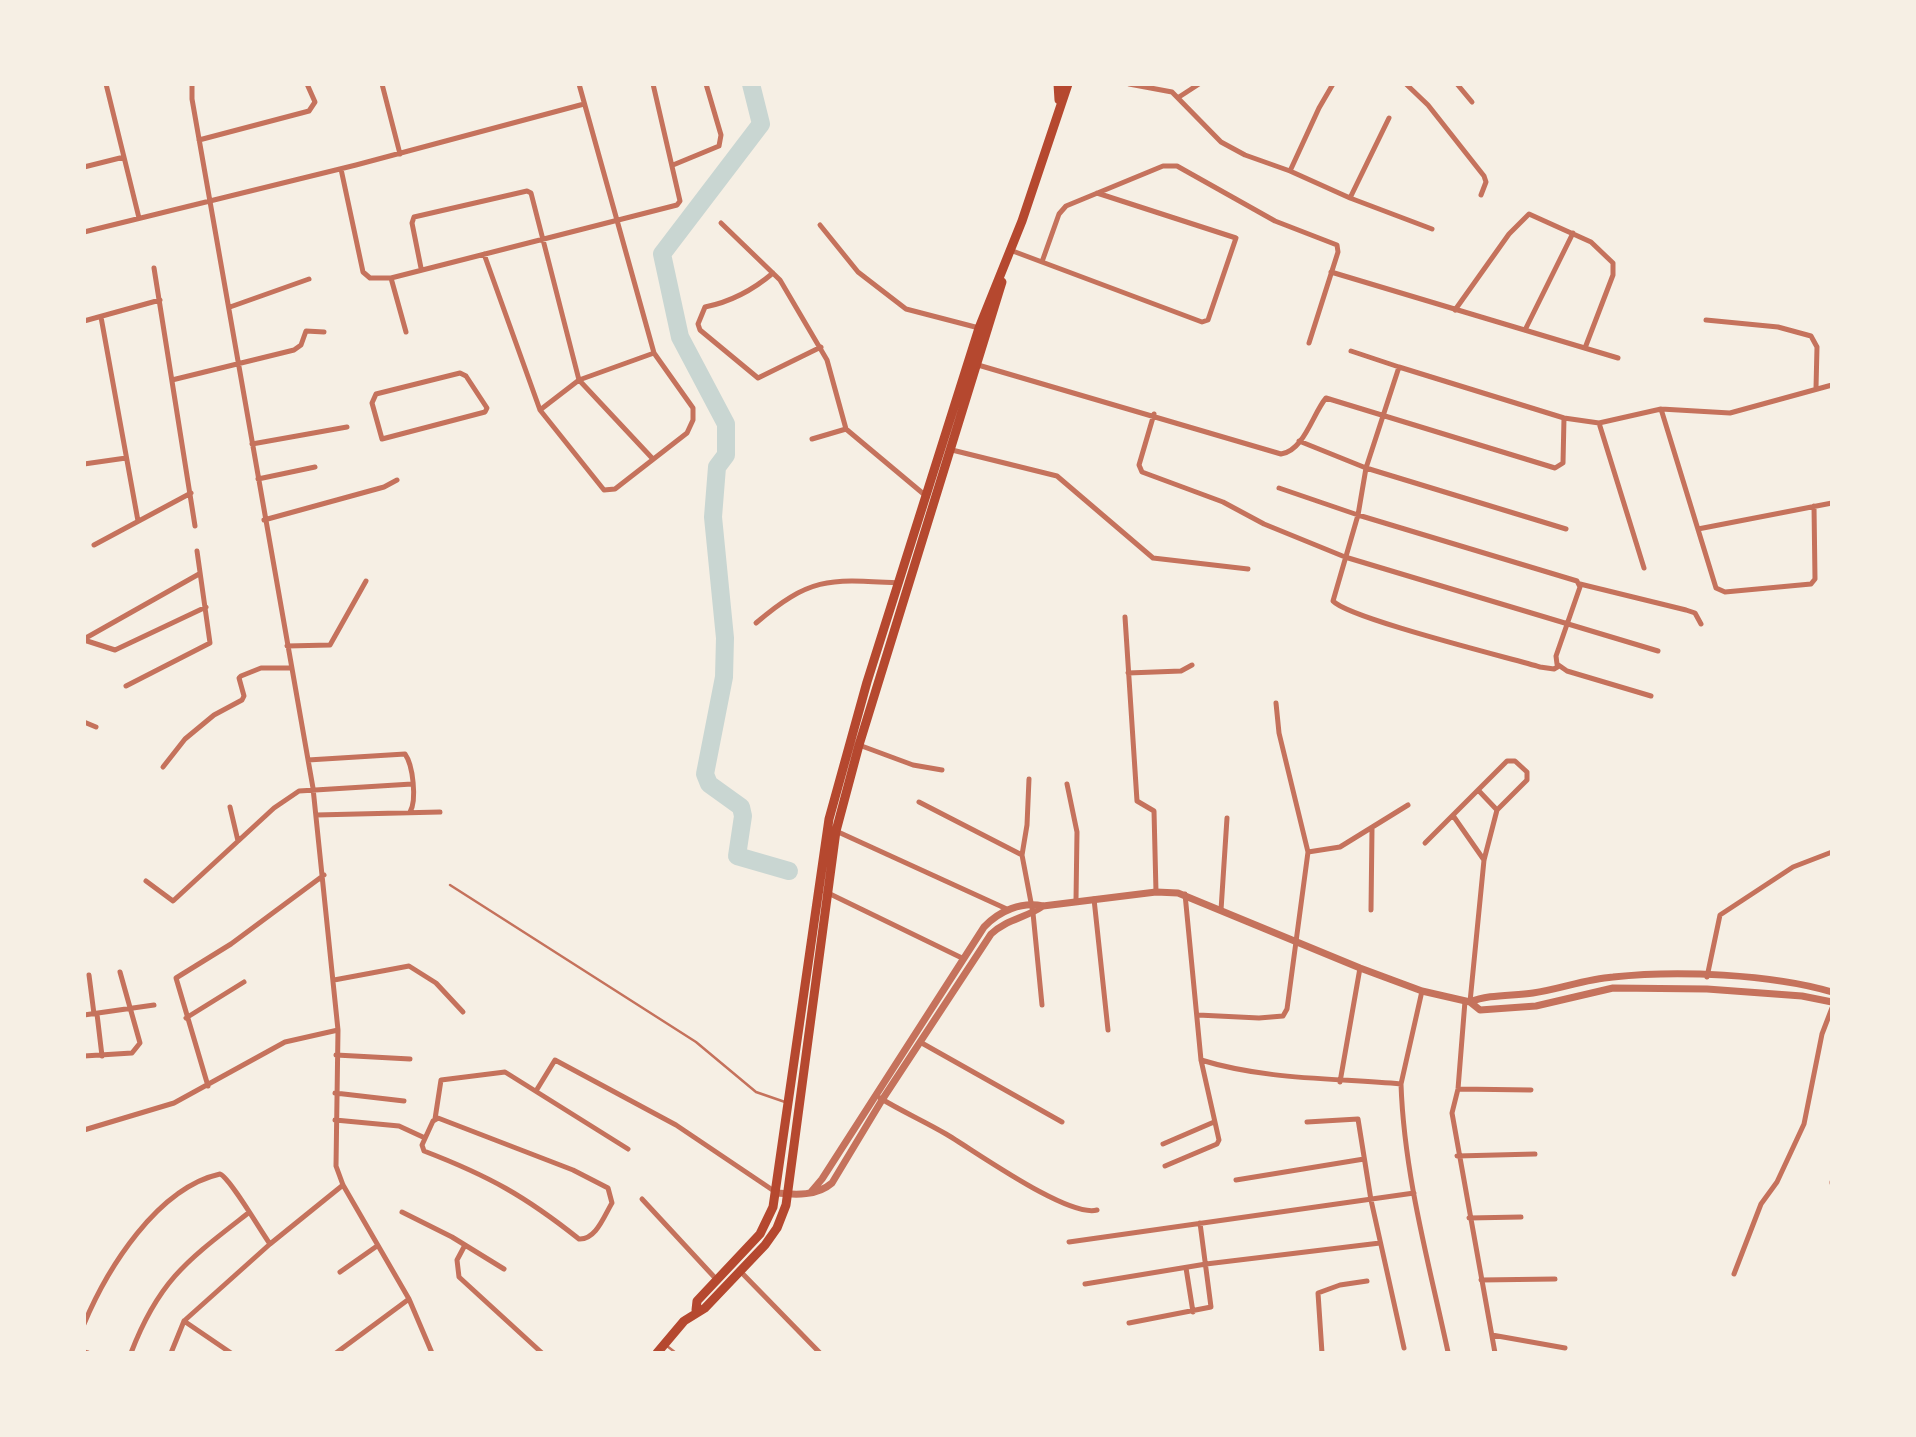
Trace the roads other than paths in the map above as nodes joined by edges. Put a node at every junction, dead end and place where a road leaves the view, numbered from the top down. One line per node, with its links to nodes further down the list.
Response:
1 (106, 84): 22 (street)
2 (192, 84): 20 (street)
3 (307, 84): 20 (street)
4 (382, 84): 21 (street)
5 (579, 84): 18 (street)
6 (653, 84): 23 (street)
7 (706, 84): 23 (street)
8 (1058, 84): 16 (main road)
9 (1068, 84): 16 (main road)
10 (1129, 84): 15 (street)
11 (1199, 84): 15 (street)
12 (1334, 84): 26 (street)
13 (1406, 84): 28 (street)
14 (1457, 84): 17 (street)
15 (1179, 97): 26 (street)
16 (1059, 102): 39 (main road)
17 (1472, 102)
18 (584, 104): 21 (street); 32 (street)
19 (1389, 118): 29 (street)
20 (199, 139): 30 (street)
21 (400, 154): 25 (street)
22 (124, 157): 24 (street); 31 (street)
23 (673, 165): 32 (street)
24 (84, 167)
25 (341, 169): 30 (street); 46 (street)
26 (1290, 171): 29 (street)
27 (1097, 193): 41 (street); 41 (street); 44 (street)
28 (1481, 195)
29 (1350, 198): 35 (street)
30 (213, 201): 31 (street); 49 (street)
31 (139, 218): 36 (street)
32 (616, 218): 38 (street); 62 (street)
33 (720, 223): 45 (street)
34 (820, 225): 54 (street)
35 (1432, 229)
36 (84, 232)
37 (1573, 233): 50 (street); 55 (street); 60 (street)
38 (544, 239): 40 (street); 43 (street); 69 (street)
39 (1010, 250): 41 (street); 54 (main road); 65 (main road)
40 (484, 254): 43 (street); 74 (street)
41 (1043, 260)
42 (154, 268): 48 (street)
43 (421, 268): 46 (street)
44 (1331, 272): 50 (street); 58 (street)
45 (773, 273): 59 (street); 59 (street)
46 (391, 278): 57 (street)
47 (309, 279): 49 (street)
48 (160, 300): 51 (street); 68 (street)
49 (230, 307): 64 (street)
50 (1455, 310): 55 (street)
51 (101, 317): 53 (street); 85 (street)
52 (1706, 320): 72 (street)
53 (84, 321)
54 (979, 328): 94 (main road)
55 (1526, 328): 60 (street)
56 (324, 332): 64 (street)
57 (406, 332)
58 (1309, 344)
59 (821, 347): 80 (street)
60 (1585, 348): 63 (street)
61 (1351, 351): 66 (street)
62 (654, 353): 69 (street); 86 (street)
63 (1618, 358)
64 (239, 365): 68 (street); 83 (street)
65 (978, 365): 75 (street); 84 (main road)
66 (1399, 368): 76 (street); 77 (street)
67 (417, 374): 70 (street)
68 (172, 380): 93 (street)
69 (579, 380): 74 (street); 86 (street)
70 (419, 383): 70 (street)
71 (1832, 385): 72 (street)
72 (1816, 388): 73 (street)
73 (1661, 409): 78 (street); 102 (street)
74 (540, 410): 86 (street)
75 (1154, 414): 82 (street); 105 (street)
76 (1383, 418): 77 (street); 82 (street); 89 (street)
77 (1564, 418): 78 (street)
78 (1599, 423): 106 (street)
79 (347, 427): 83 (street)
80 (846, 429): 81 (street); 94 (street)
81 (812, 439)
82 (1299, 441): 89 (street)
83 (252, 444): 90 (street)
84 (952, 450): 107 (street); 129 (main road)
85 (127, 458): 87 (street); 99 (street)
86 (652, 458)
87 (84, 464)
88 (315, 467): 90 (street)
89 (1366, 468): 97 (street); 101 (street)
90 (258, 479): 98 (street)
91 (397, 480): 98 (street)
92 (1279, 488): 97 (street)
93 (191, 493): 99 (street); 100 (street)
94 (926, 496): 110 (main road)
95 (1832, 503): 96 (street)
96 (1814, 506): 102 (street); 102 (street)
97 (1358, 516): 105 (street); 111 (street)
98 (264, 520): 118 (street)
99 (138, 521): 103 (street)
100 (195, 526)
101 (1566, 529)
102 (1698, 529)
103 (94, 545)
104 (197, 551): 108 (street)
105 (1345, 557): 116 (street); 121 (street)
106 (1644, 568)
107 (1248, 569)
108 (199, 574): 112 (street); 117 (street)
109 (366, 581): 118 (street)
110 (899, 583): 114 (street); 158 (main road)
111 (1580, 584): 115 (street); 116 (street)
112 (206, 607): 117 (street); 124 (street)
113 (1125, 617): 123 (street)
114 (756, 623)
115 (1701, 624)
116 (1566, 626): 119 (street); 121 (street)
117 (84, 639)
118 (287, 646): 122 (street)
119 (1658, 652)
120 (1192, 665): 123 (street)
121 (1559, 666): 125 (street)
122 (291, 668): 130 (street); 131 (street)
123 (1128, 673): 159 (street)
124 (126, 686)
125 (1651, 696)
126 (1276, 703): 151 (street)
127 (84, 722): 128 (street)
128 (96, 727)
129 (859, 745): 132 (street); 148 (main road)
130 (308, 760): 134 (street); 136 (street)
131 (163, 767)
132 (942, 770)
133 (1029, 779): 153 (street)
134 (412, 784): 136 (street); 142 (street)
135 (1067, 784): 162 (street)
136 (313, 788): 144 (street); 149 (street)
137 (1479, 792): 141 (street); 141 (street); 145 (street)
138 (919, 803): 153 (street)
139 (1408, 806): 147 (street)
140 (230, 807): 149 (street)
141 (1497, 810): 154 (street)
142 (410, 812): 143 (street); 144 (street)
143 (440, 812)
144 (316, 815): 155 (street)
145 (1454, 817): 150 (street); 154 (street)
146 (1227, 818): 166 (street)
147 (1372, 830): 151 (street); 167 (street)
148 (836, 831): 158 (main road); 165 (street)
149 (238, 841): 156 (street)
150 (1425, 843)
151 (1308, 852): 169 (street)
152 (1832, 852): 174 (street)
153 (1022, 858): 163 (street)
154 (1484, 860): 179 (street)
155 (324, 876): 175 (street); 189 (street)
156 (146, 881)
157 (450, 885): 208 (lane)
158 (824, 886): 170 (street); 208 (main road); 227 (main road)
159 (1156, 892): 160 (street); 161 (street)
160 (1185, 894): 166 (street); 188 (street)
161 (1094, 899): 162 (street); 191 (street)
162 (1076, 900): 164 (street)
163 (1030, 903): 164 (street); 165 (street); 168 (street)
164 (1043, 906): 168 (street)
165 (1009, 909): 170 (street)
166 (1221, 910): 169 (street)
167 (1371, 910)
168 (1033, 913): 170 (street); 182 (street)
169 (1294, 938): 171 (street); 188 (street)
170 (967, 961): 192 (street); 205 (street)
171 (1360, 968): 177 (street); 198 (street)
172 (120, 972): 184 (street)
173 (89, 975): 186 (street)
174 (1707, 977): 178 (street); 179 (street)
175 (334, 980): 185 (street); 190 (street)
176 (244, 982): 189 (street)
177 (1422, 992): 179 (street); 199 (street)
178 (1832, 992)
179 (1467, 1001): 180 (street); 201 (street)
180 (1832, 1002)
181 (154, 1005): 184 (street)
182 (1042, 1005)
183 (1832, 1008): 246 (street)
184 (132, 1009): 186 (street); 195 (street)
185 (463, 1012)
186 (95, 1014): 187 (street); 195 (street)
187 (84, 1015)
188 (1198, 1015): 197 (street)
189 (186, 1018): 200 (street)
190 (338, 1030): 193 (street); 200 (street)
191 (1108, 1030)
192 (920, 1042): 206 (street); 211 (street)
193 (336, 1055): 196 (street); 204 (street)
194 (84, 1056): 195 (street)
195 (102, 1056)
196 (410, 1059)
197 (1201, 1060): 198 (street); 212 (street)
198 (1340, 1082): 199 (street)
199 (1401, 1084): 226 (street)
200 (208, 1086): 214 (street)
201 (1458, 1089): 202 (street); 219 (street)
202 (1531, 1090)
203 (536, 1091): 209 (street); 217 (street); 225 (street)
204 (335, 1093): 207 (street); 210 (street)
205 (874, 1095): 206 (street); 224 (street)
206 (882, 1100): 224 (street); 230 (street)
207 (404, 1101)
208 (788, 1104): 225 (main road)
209 (435, 1119): 215 (street); 215 (street)
210 (335, 1120): 215 (street); 223 (street)
211 (1062, 1122)
212 (1214, 1122): 216 (street); 221 (street)
213 (1307, 1122): 220 (street)
214 (84, 1130)
215 (425, 1138)
216 (1163, 1144)
217 (628, 1149)
218 (1535, 1154): 219 (street)
219 (1457, 1156): 234 (street)
220 (1364, 1159): 222 (street); 229 (street)
221 (1165, 1166)
222 (1236, 1180)
223 (343, 1185): 238 (street); 240 (street)
224 (811, 1192): 227 (street)
225 (777, 1193): 227 (street); 248 (main road)
226 (1414, 1193): 229 (street); 262 (street)
227 (788, 1194): 244 (main road)
228 (642, 1199): 248 (street)
229 (1371, 1200): 235 (street); 237 (street)
230 (1097, 1210)
231 (401, 1212): 239 (street)
232 (247, 1214): 238 (street); 256 (street); 263 (street)
233 (1521, 1217): 234 (street)
234 (1469, 1218): 249 (street)
235 (1200, 1223): 236 (street); 241 (street)
236 (1069, 1242)
237 (1380, 1243): 241 (street); 259 (street)
238 (270, 1244): 255 (street)
239 (465, 1245): 243 (street); 268 (street)
240 (377, 1246): 245 (street); 252 (street)
241 (1206, 1264): 242 (street); 254 (street)
242 (1186, 1268): 251 (street); 254 (street)
243 (504, 1269)
244 (740, 1271): 253 (main road); 270 (street)
245 (340, 1272)
246 (1734, 1274)
247 (1555, 1279): 249 (street)
248 (717, 1280): 253 (main road)
249 (1481, 1280): 258 (street)
250 (1367, 1281): 271 (street)
251 (1085, 1284)
252 (409, 1299): 266 (street); 267 (street)
253 (696, 1310): 261 (main road)
254 (1193, 1312): 257 (street)
255 (184, 1321): 264 (street); 265 (street)
256 (84, 1324)
257 (1129, 1324)
258 (1492, 1335): 260 (street); 272 (street)
259 (1404, 1348)
260 (1565, 1348)
261 (662, 1349): 269 (lane)
262 (1448, 1352)
263 (131, 1353)
264 (171, 1353)
265 (231, 1353)
266 (336, 1353)
267 (432, 1353)
268 (542, 1353)
269 (676, 1353)
270 (820, 1353)
271 (1322, 1353)
272 (1495, 1353)

